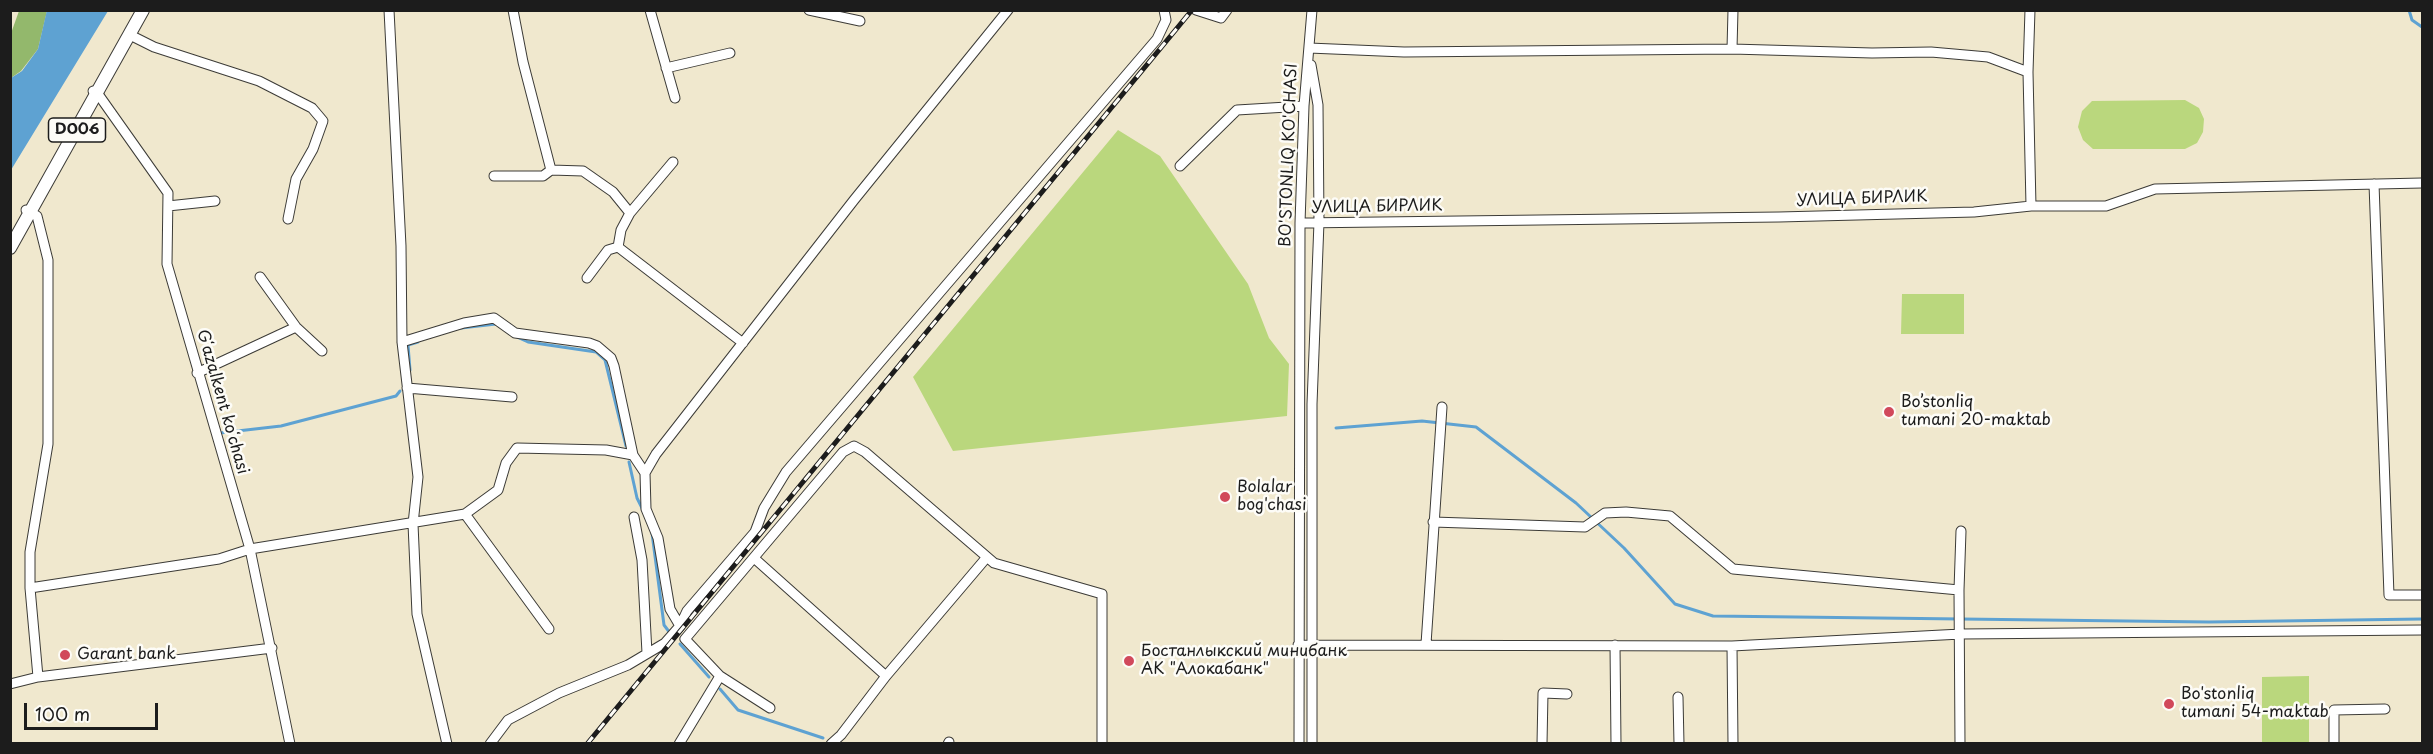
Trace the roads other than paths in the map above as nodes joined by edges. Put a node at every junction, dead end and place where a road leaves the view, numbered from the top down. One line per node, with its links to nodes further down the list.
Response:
1 (136, 10): 21 (main road, D006)
2 (143, 10): 15 (main road, D006)
3 (389, 10): 44 (street)
4 (513, 10): 26 (street)
5 (650, 10): 19 (street)
6 (809, 10): 14 (street)
7 (1008, 10): 45 (street)
8 (1164, 10): 64 (street)
9 (1196, 10): 10 (street)
10 (1227, 10)
11 (1312, 10): 16 (street)
12 (1733, 10): 17 (street)
13 (2030, 10): 20 (street)
14 (860, 21)
15 (130, 35): 21 (main road, D006); 35 (street)
16 (1309, 48): 17 (street); 23 (street, BO'STONLIQ KO'CHASI); 36 (street, BO'STONLIQ KO'CHASI)
17 (1732, 49): 20 (street)
18 (730, 52): 19 (street)
19 (666, 68): 22 (street)
20 (2028, 72): 32 (street)
21 (95, 92): 31 (street, Gʻazalkent koʻchasi); 33 (main road, D006)
22 (675, 98)
23 (1304, 106): 25 (street); 37 (street, BO'STONLIQ KO'CHASI)
24 (673, 162): 34 (street)
25 (1180, 166)
26 (551, 170): 27 (street); 34 (street)
27 (494, 176)
28 (2422, 183): 29 (street, УЛИЦА БИРЛИК)
29 (2374, 184): 32 (street, УЛИЦА БИРЛИК); 63 (street)
30 (215, 201): 31 (street)
31 (168, 206): 47 (street, Gʻazalkent koʻchasi)
32 (2031, 206): 36 (street, УЛИЦА БИРЛИК)
33 (28, 211): 38 (main road, D006); 40 (main road, D006); 61 (street)
34 (630, 213): 39 (street)
35 (288, 219)
36 (1319, 222): 37 (street, УЛИЦА БИРЛИК); 70 (street, BO'STONLIQ KO'CHASI)
37 (1300, 223): 69 (street, BO'STONLIQ KO'CHASI)
38 (10, 236)
39 (618, 247): 42 (street); 45 (street)
40 (10, 249)
41 (260, 277): 43 (street)
42 (587, 278)
43 (297, 327): 46 (street); 47 (street)
44 (402, 342): 48 (street); 51 (street)
45 (743, 343): 52 (street)
46 (322, 351)
47 (197, 374): 58 (street, Gʻazalkent koʻchasi)
48 (407, 388): 49 (street); 56 (street)
49 (512, 397)
50 (1441, 410): 55 (street)
51 (633, 455): 52 (street); 53 (street)
52 (645, 473): 64 (street)
53 (465, 514): 56 (street); 65 (street)
54 (634, 517): 74 (street)
55 (1434, 522): 62 (street); 68 (street)
56 (413, 524): 58 (street); 84 (street)
57 (1961, 531): 62 (street)
58 (250, 549): 61 (street); 73 (street, Gʻazalkent koʻchasi)
59 (987, 557): 60 (street); 76 (street); 88 (street)
60 (754, 558): 75 (street); 76 (street)
61 (30, 588): 77 (street)
62 (1959, 590): 67 (street)
63 (2422, 595)
64 (680, 626): 74 (street)
65 (549, 629)
66 (2422, 630): 67 (street)
67 (1960, 631): 72 (street); 95 (street)
68 (1426, 644): 70 (street); 71 (street)
69 (1298, 645): 70 (street); 89 (street, BO'STONLIQ KO'CHASI)
70 (1312, 645): 90 (street, BO'STONLIQ KO'CHASI)
71 (1616, 645): 72 (street); 92 (street)
72 (1732, 646): 94 (street)
73 (272, 648): 77 (street); 83 (street, Gʻazalkent koʻchasi)
74 (647, 653): 85 (street)
75 (720, 676): 81 (street); 86 (street)
76 (886, 676): 87 (street)
77 (38, 677): 78 (street)
78 (10, 684)
79 (1567, 694): 91 (street)
80 (1678, 697): 93 (street)
81 (770, 708)
82 (2385, 709): 96 (street)
83 (290, 744)
84 (447, 744)
85 (490, 744)
86 (679, 744)
87 (831, 744)
88 (1102, 744)
89 (1299, 744)
90 (1312, 744)
91 (1542, 744)
92 (1616, 744)
93 (1679, 744)
94 (1733, 744)
95 (1960, 744)
96 (2334, 744)

